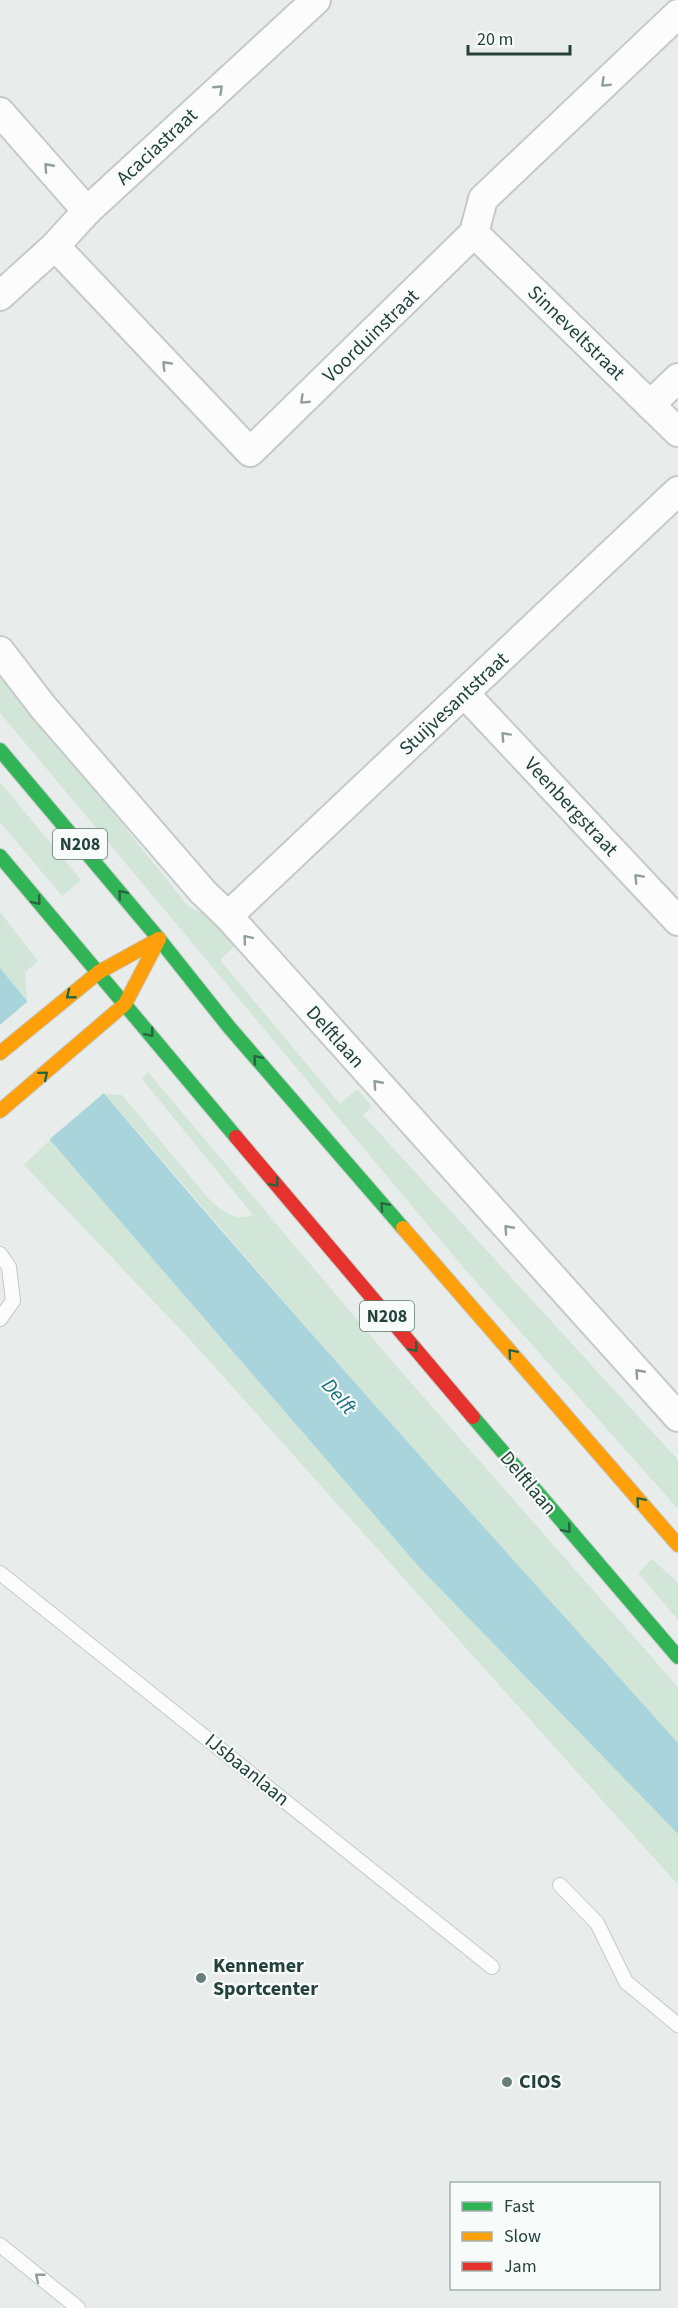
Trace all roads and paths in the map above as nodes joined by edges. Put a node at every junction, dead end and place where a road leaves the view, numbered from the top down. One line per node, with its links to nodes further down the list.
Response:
1 (316, 0): 4 (street, Acaciastraat, one-way to 1)
2 (678, 14): 5 (street, one-way to 5)
3 (0, 112): 4 (street, one-way to 3)
4 (87, 211): 6 (street, Acaciastraat)
5 (474, 233): 6 (street, Voorduinstraat, one-way to 6); 9 (street, Sinneveltstraat)
6 (55, 246): 7 (street, Acaciastraat)
7 (0, 296)
8 (678, 378): 9 (street)
9 (650, 405): 10 (street, Sinneveltstraat)
10 (678, 432)
11 (678, 491): 13 (street, Stuijvesantstraat)
12 (0, 651): 16 (street, Delftlaan)
13 (465, 694): 16 (street, Stuijvesantstraat); 17 (street, Veenbergstraat, one-way to 13)
14 (0, 750): 18 (main road, N208, one-way to 14)
15 (0, 856): 19 (main road, Delftlaan / N208, one-way to 19)
16 (228, 916): 25 (street, Delftlaan, one-way to 16)
17 (678, 921)
18 (159, 939): 19 (main road); 20 (main road); 26 (main road, N208, one-way to 18)
19 (99, 972): 20 (main road, Delftlaan / N208); 21 (main road, one-way to 21)
20 (125, 1004): 22 (main road, one-way to 20); 28 (main road, Delftlaan / N208, one-way to 28)
21 (0, 1053)
22 (0, 1111)
23 (0, 1254): 24 (lane)
24 (0, 1319)
25 (678, 1417)
26 (678, 1545)
27 (0, 1573): 30 (lane, IJsbaanlaan)
28 (678, 1657)
29 (560, 1885): 31 (lane)
30 (492, 1967)
31 (678, 2025)
32 (0, 2245): 33 (lane, one-way to 32)
33 (78, 2308)

